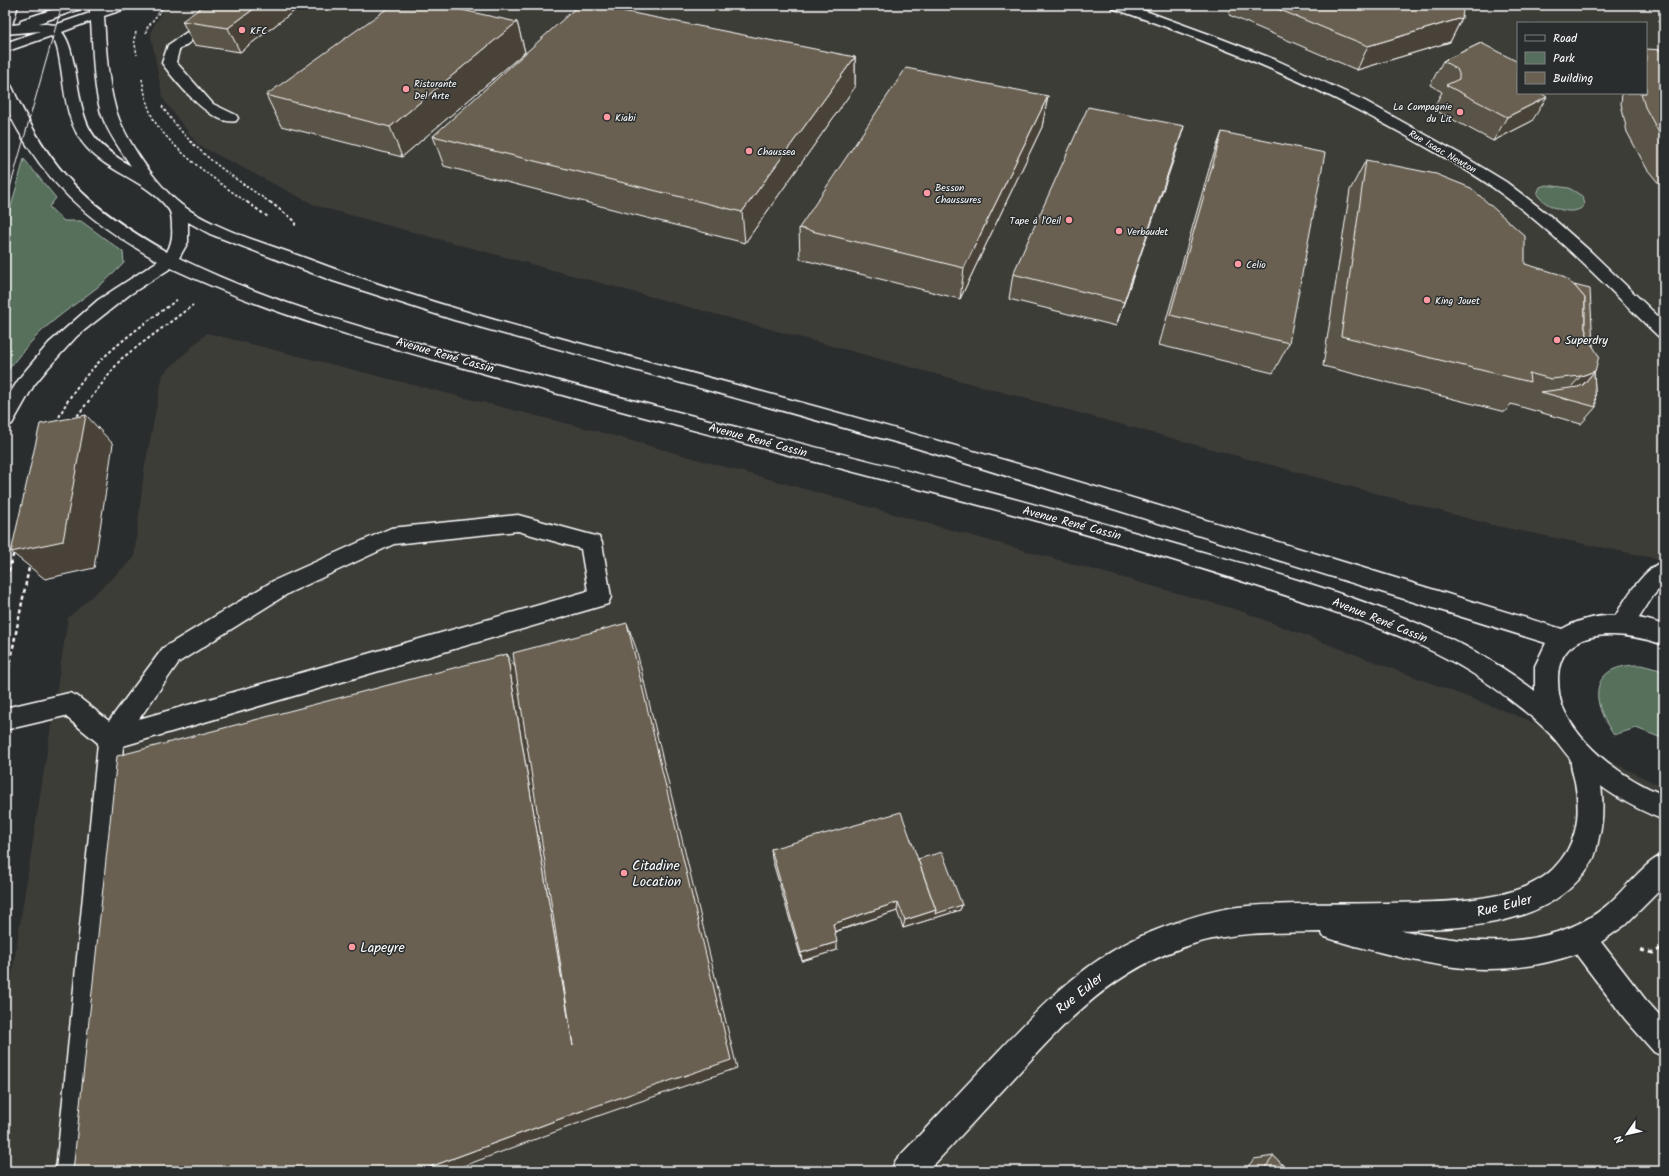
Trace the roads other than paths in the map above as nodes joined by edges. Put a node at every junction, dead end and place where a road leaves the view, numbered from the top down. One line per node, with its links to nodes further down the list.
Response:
1 (12, 5): 8 (main road)
2 (78, 5): 6 (main road)
3 (123, 5): 7 (main road)
4 (236, 5): 13 (main road)
5 (1117, 5): 17 (main road, Rue Isaac Newton)
6 (56, 8): 7 (main road); 9 (main road)
7 (96, 10): 10 (main road); 14 (main road)
8 (5, 26)
9 (5, 30): 10 (main road)
10 (54, 30): 11 (main road); 14 (main road)
11 (5, 48)
12 (5, 88): 16 (main road, Avenue René Cassin)
13 (231, 118)
14 (150, 184): 15 (main road)
15 (178, 210): 16 (main road); 22 (main road)
16 (168, 261): 18 (main road); 24 (main road, Avenue René Cassin)
17 (1664, 332)
18 (5, 419)
19 (1664, 570): 20 (main road)
20 (1622, 625): 21 (main road); 22 (main road)
21 (1664, 635)
22 (1563, 639): 24 (main road)
23 (5, 719): 25 (main road)
24 (1562, 729): 26 (main road)
25 (111, 738): 25 (main road); 32 (main road)
26 (1582, 756): 27 (main road); 29 (main road, Rue Euler)
27 (1664, 808)
28 (1664, 867): 30 (main road, Rue Euler)
29 (1309, 919): 30 (main road, Rue Euler); 33 (main road, Rue Euler)
30 (1581, 938): 31 (main road)
31 (1664, 1042)
32 (72, 1171)
33 (907, 1171)

